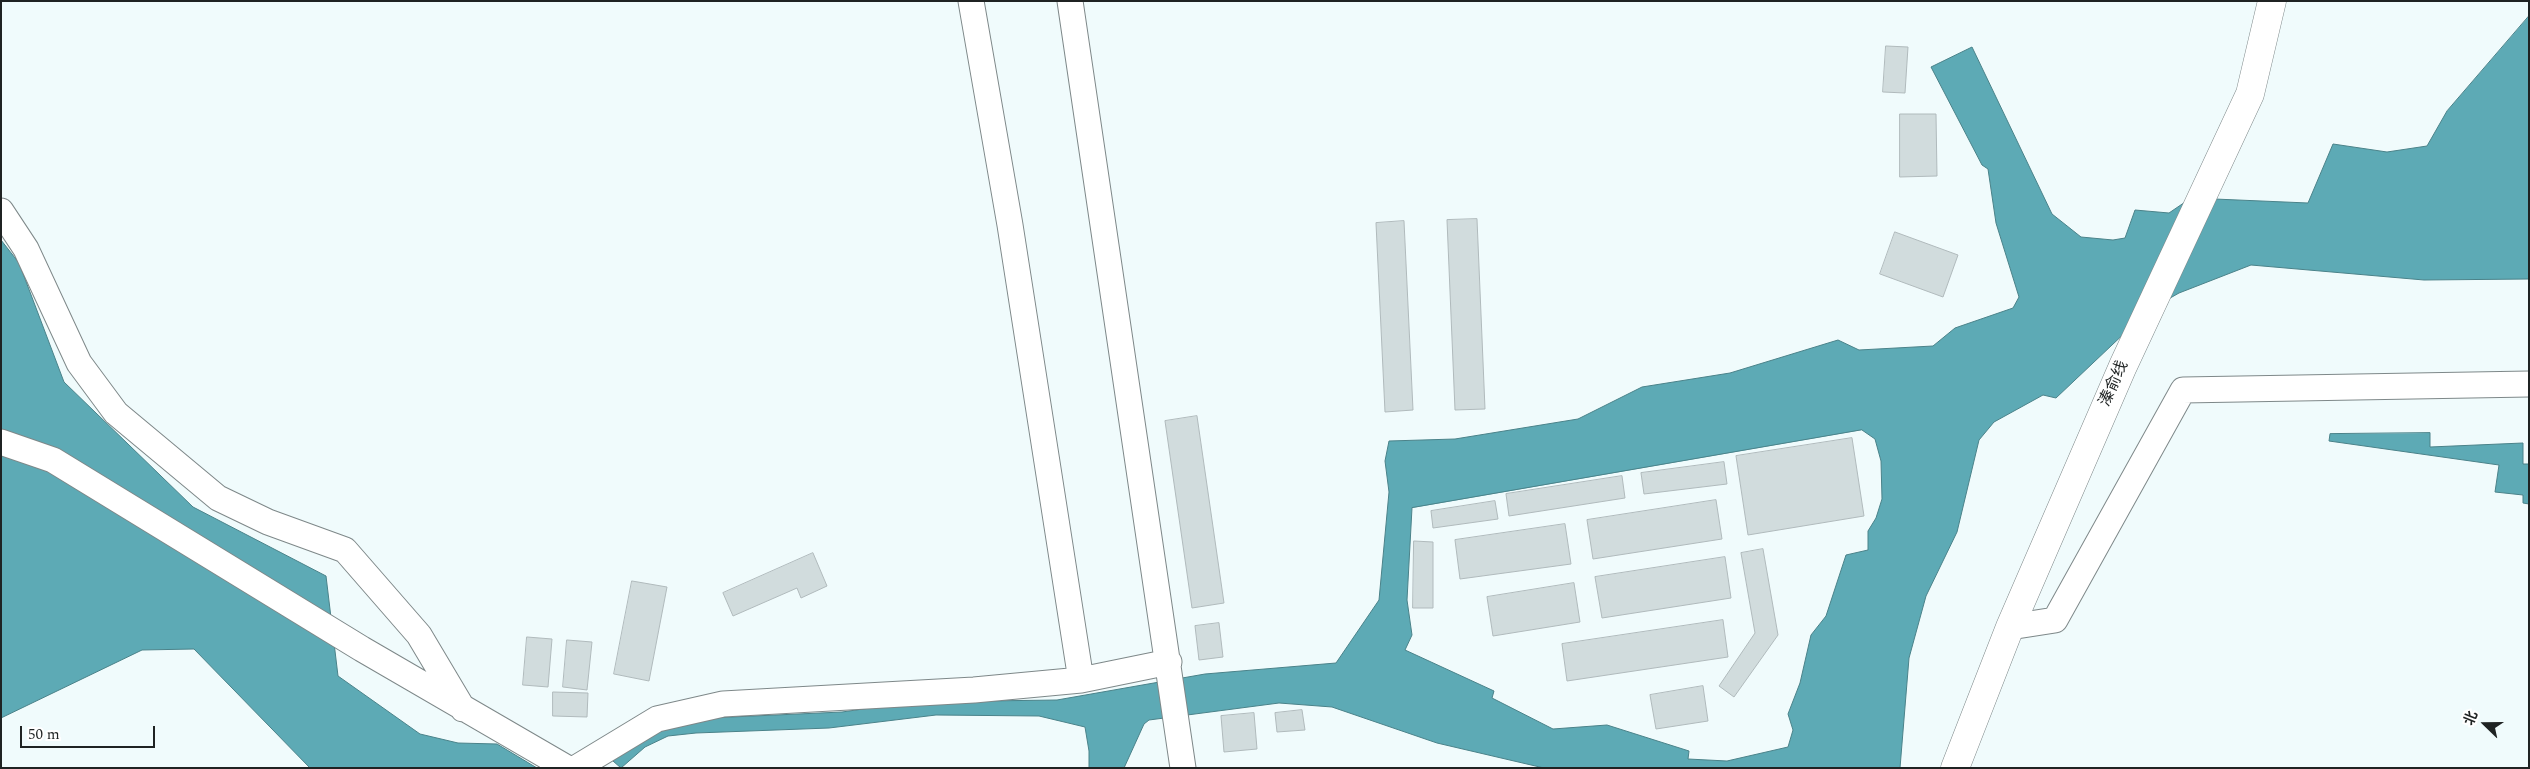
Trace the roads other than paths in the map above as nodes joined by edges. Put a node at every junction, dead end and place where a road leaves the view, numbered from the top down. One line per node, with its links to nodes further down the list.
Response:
1 (971, 1): 9 (street)
2 (1070, 1): 8 (street)
3 (2272, 1): 7 (main road, 溱俞线)
4 (1, 211): 10 (street)
5 (2529, 384): 7 (street)
6 (1, 442): 10 (street)
7 (2010, 627): 14 (main road, 溱俞线)
8 (1169, 662): 9 (street); 13 (street)
9 (1082, 680): 12 (street)
10 (463, 709): 11 (street)
11 (567, 768)
12 (576, 768)
13 (1183, 768)
14 (1955, 768)

